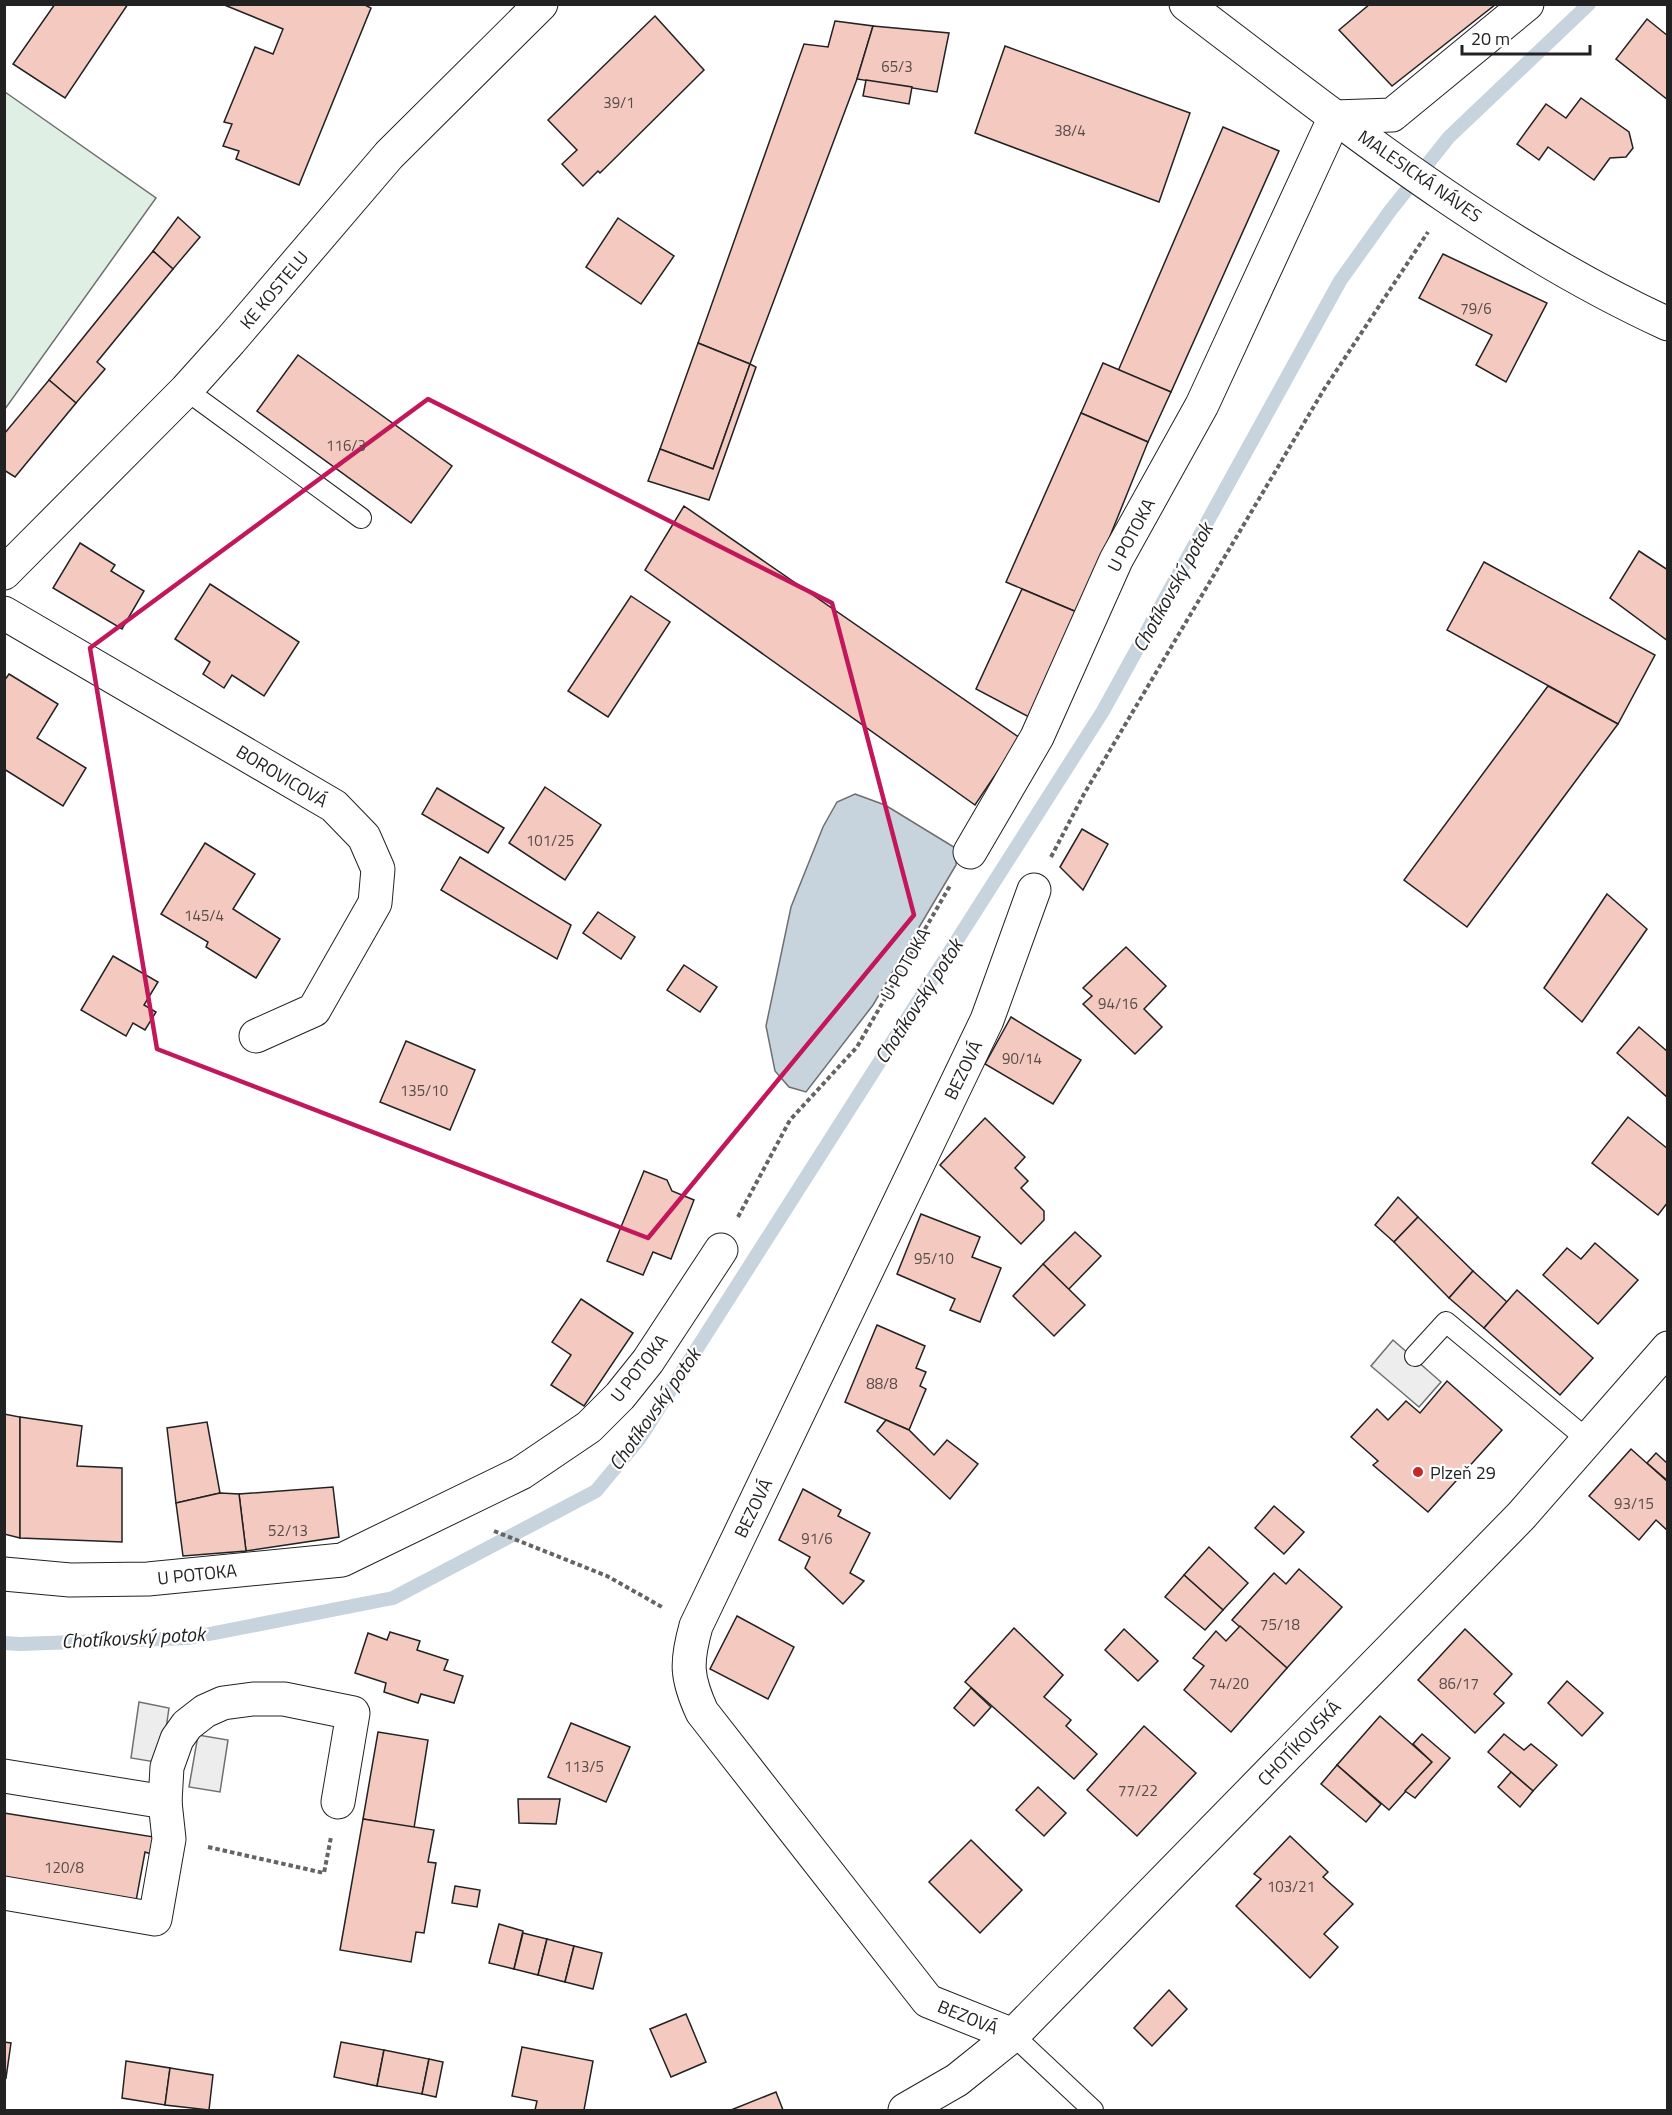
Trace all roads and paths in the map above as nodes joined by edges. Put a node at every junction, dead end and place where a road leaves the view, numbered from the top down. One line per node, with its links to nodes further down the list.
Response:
1 (541, 4): 7 (street, KE KOSTELU)
2 (1186, 4): 4 (street, MALESICKÁ NÁVES)
3 (1527, 4): 4 (street)
4 (1335, 117): 5 (street, MALESICKÁ NÁVES); 11 (street, U POTOKA)
5 (1444, 195): 6 (street, MALESICKÁ NÁVES); 12 (path)
6 (1668, 324)
7 (186, 390): 8 (lane); 9 (street, KE KOSTELU)
8 (361, 518)
9 (4, 573)
10 (4, 613): 13 (street, BOROVICOVÁ)
11 (970, 852): 14 (path, U POTOKA)
12 (1034, 890): 20 (street, BEZOVÁ)
13 (256, 1036)
14 (721, 1250): 19 (street, U POTOKA)
15 (1668, 1348): 17 (street, CHOTÍKOVSKÁ)
16 (1415, 1356): 17 (lane)
17 (1588, 1440): 26 (street, CHOTÍKOVSKÁ)
18 (492, 1530): 20 (path)
19 (4, 1574)
20 (696, 1626): 26 (street, BEZOVÁ)
21 (4, 1776): 22 (street)
22 (165, 1802): 23 (street); 24 (street)
23 (338, 1802): 24 (path)
24 (169, 1839): 25 (street)
25 (4, 1893)
26 (1013, 2035): 27 (street, CHOTÍKOVSKÁ); 28 (lane)
27 (905, 2110)
28 (1093, 2110)

